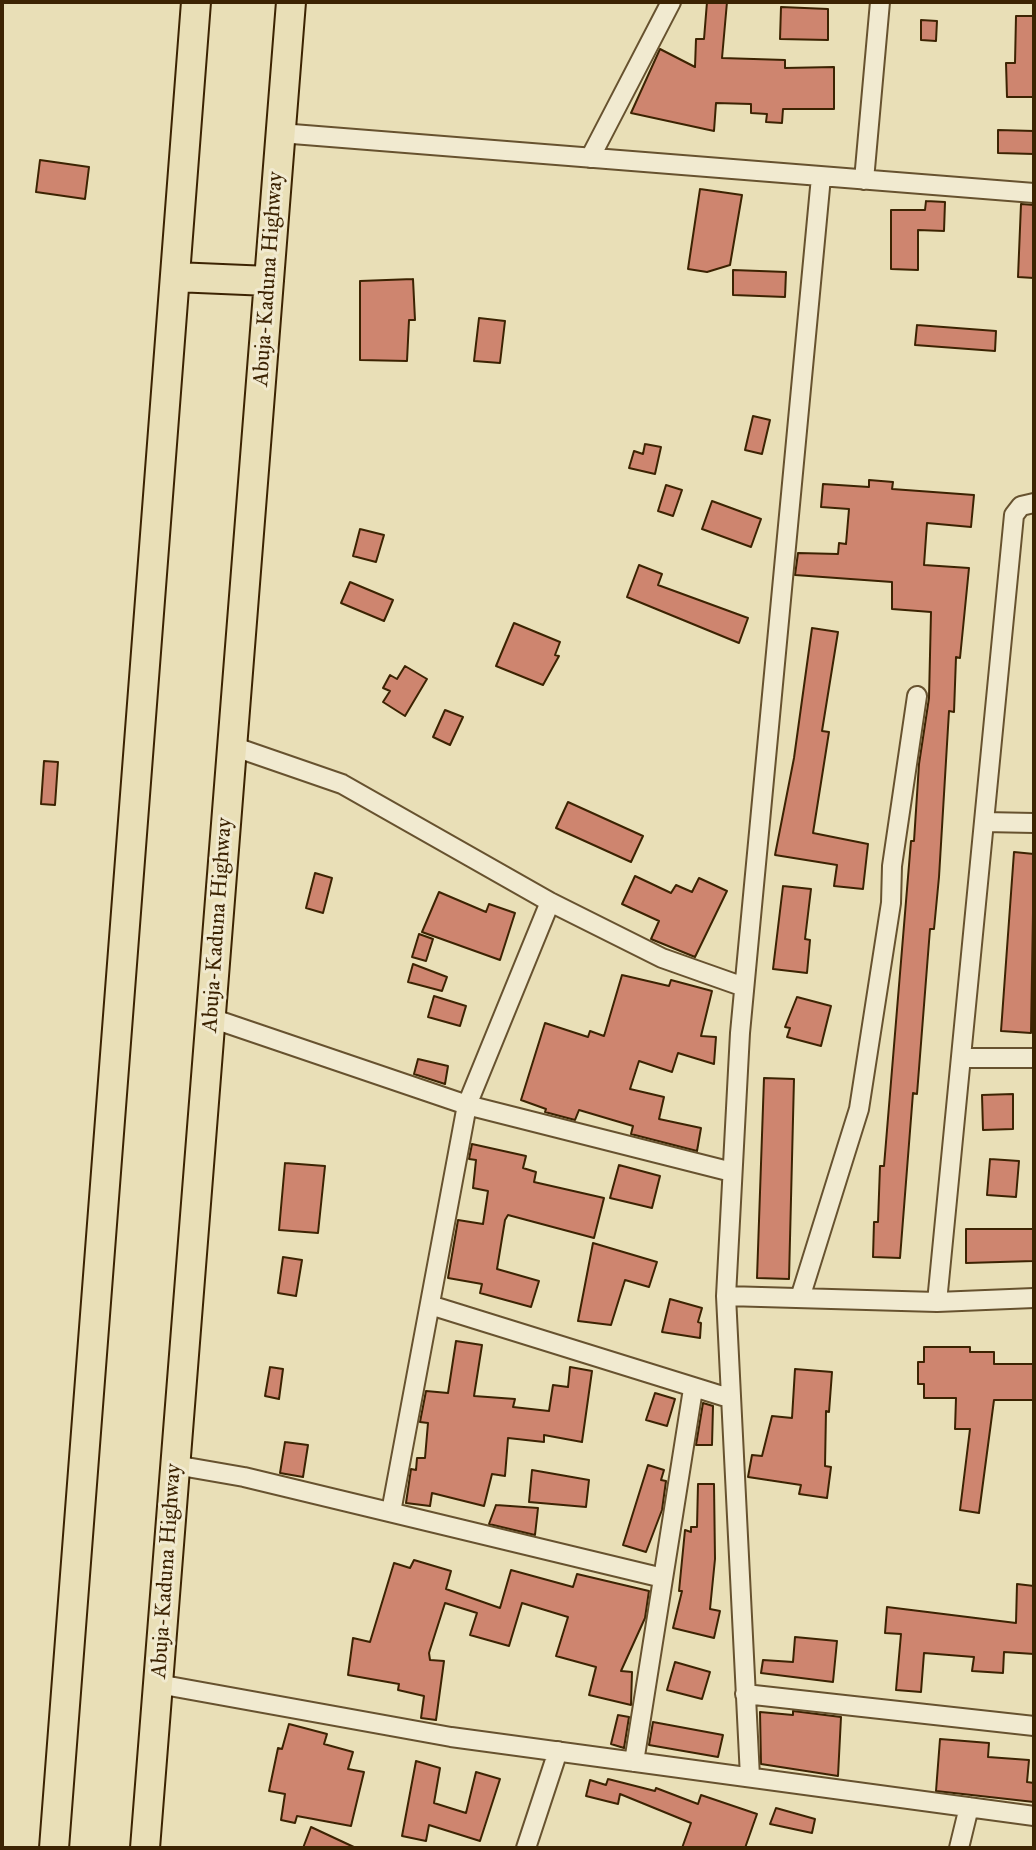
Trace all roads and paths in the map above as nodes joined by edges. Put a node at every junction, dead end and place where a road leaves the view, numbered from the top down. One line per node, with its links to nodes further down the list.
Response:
1 (196, 2): 10 (highway)
2 (291, 2): 5 (highway, Abuja-Kaduna Highway)
3 (671, 2): 6 (street)
4 (880, 2): 8 (street)
5 (280, 133): 6 (street); 11 (highway, Abuja-Kaduna Highway)
6 (590, 158): 7 (street)
7 (821, 177): 8 (street); 18 (street)
8 (864, 180): 9 (street)
9 (1034, 193)
10 (175, 277): 11 (highway); 42 (highway)
11 (269, 281): 14 (highway, Abuja-Kaduna Highway)
12 (1034, 503): 15 (street)
13 (917, 696): 25 (street)
14 (232, 746): 17 (street); 19 (highway, Abuja-Kaduna Highway)
15 (984, 822): 16 (street); 20 (street)
16 (1034, 823)
17 (550, 902): 18 (street); 22 (street)
18 (744, 987): 23 (street)
19 (211, 1018): 22 (street); 31 (highway, Abuja-Kaduna Highway)
20 (961, 1058): 21 (street); 27 (street)
21 (1034, 1058)
22 (467, 1105): 23 (street); 28 (street)
23 (732, 1172): 24 (street)
24 (726, 1296): 25 (street); 30 (street)
25 (800, 1298): 27 (street)
26 (1034, 1298): 27 (street)
27 (937, 1302)
28 (430, 1305): 29 (street); 32 (street)
29 (693, 1389): 30 (street); 33 (street)
30 (729, 1398): 35 (street)
31 (175, 1465): 32 (street); 34 (highway, Abuja-Kaduna Highway)
32 (391, 1512): 33 (street)
33 (663, 1578): 38 (street)
34 (158, 1684): 37 (street); 43 (highway, Abuja-Kaduna Highway)
35 (745, 1694): 36 (street); 39 (street)
36 (1034, 1726)
37 (558, 1751): 38 (street); 44 (street)
38 (634, 1762): 39 (street)
39 (750, 1777): 40 (street)
40 (969, 1807): 41 (street); 45 (street)
41 (1034, 1816)
42 (54, 1848)
43 (145, 1848)
44 (526, 1848)
45 (959, 1848)

